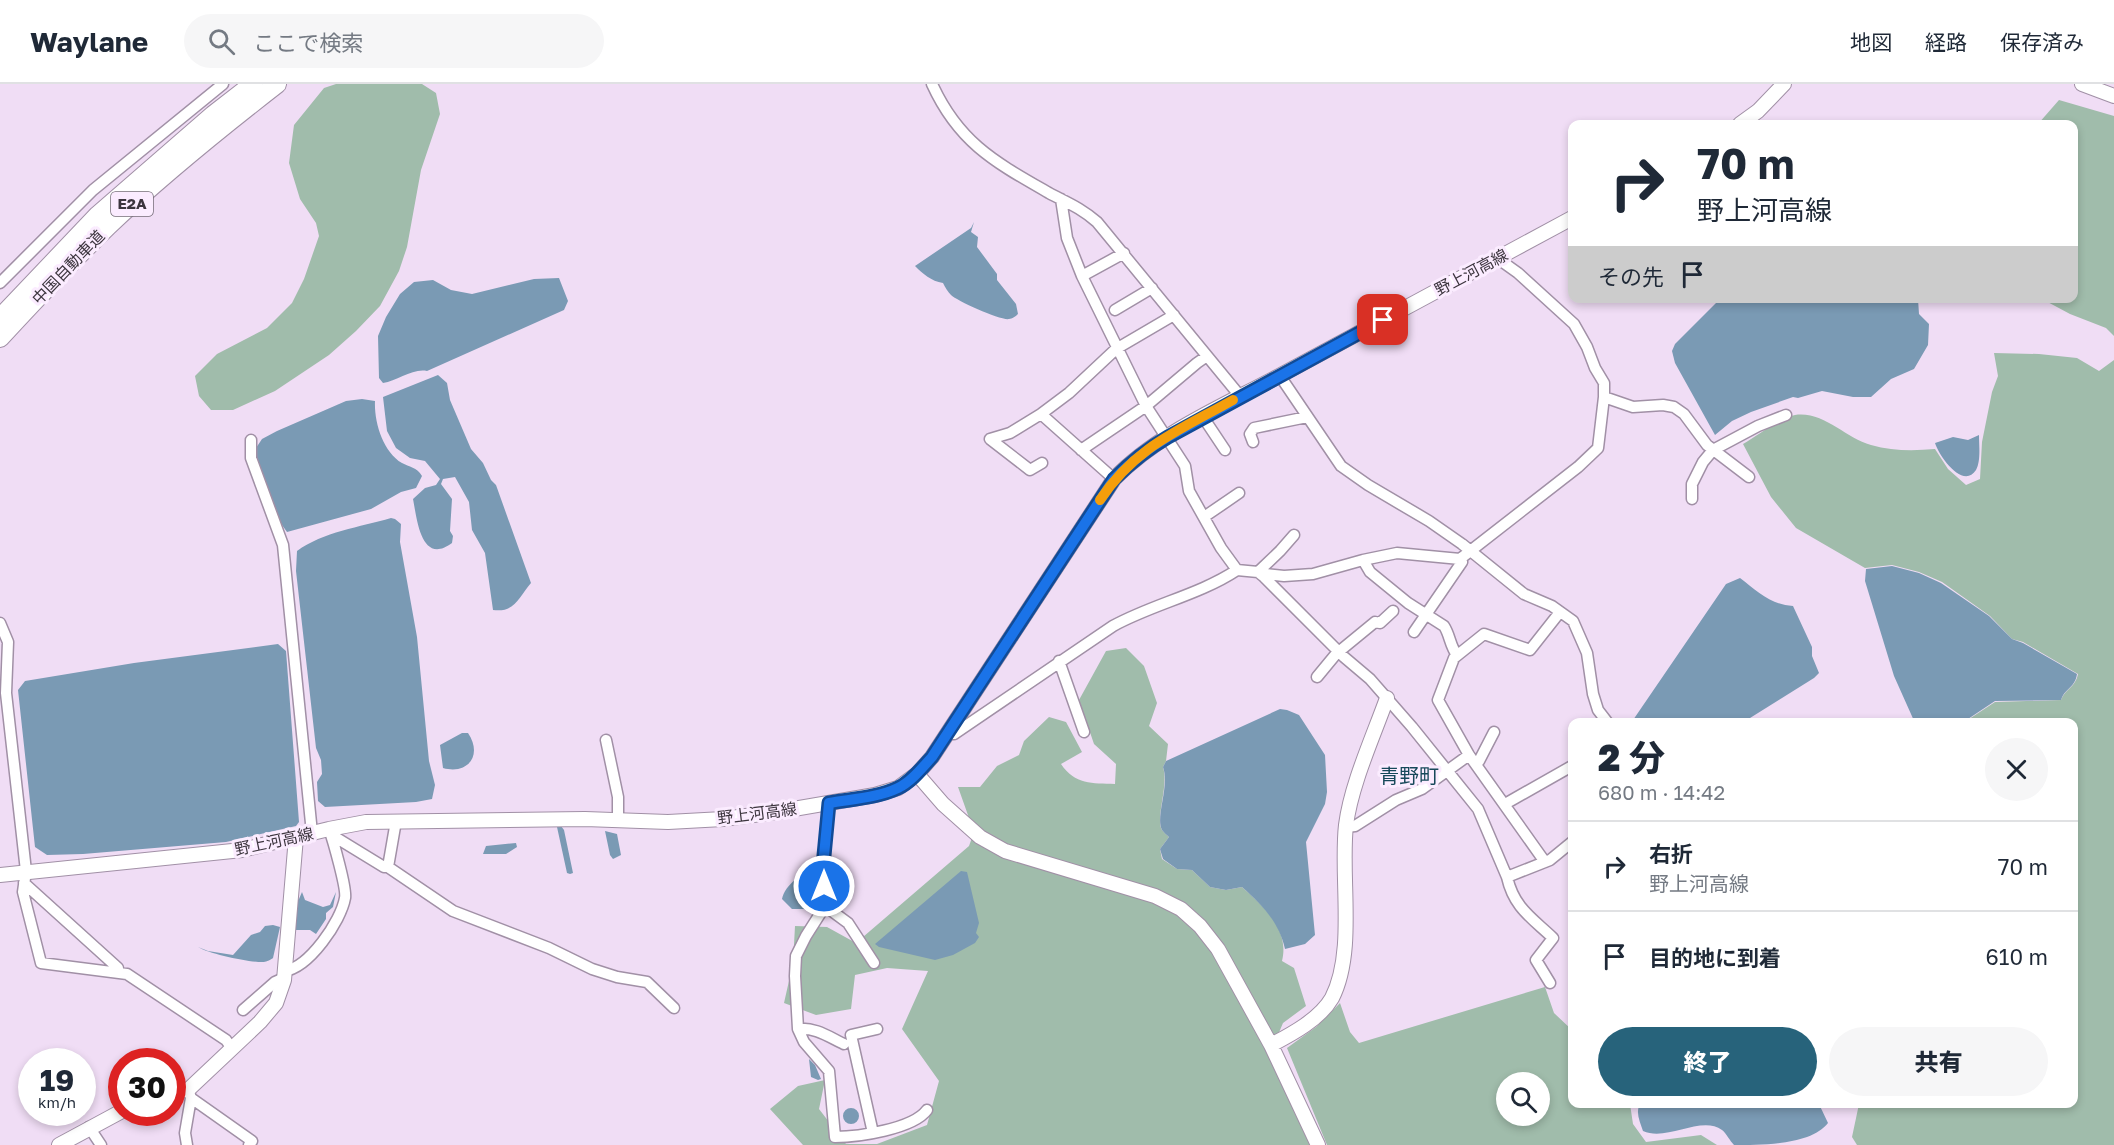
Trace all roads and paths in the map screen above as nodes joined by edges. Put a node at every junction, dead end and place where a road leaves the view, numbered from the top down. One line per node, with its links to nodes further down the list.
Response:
1 (224, 84): 14 (street)
2 (254, 84): 18 (highway, 中国自動車道 / E2A)
3 (277, 84): 19 (highway, 中国自動車道 / E2A)
4 (932, 84): 9 (street)
5 (1784, 84): 8 (main road)
6 (2082, 84): 7 (main road)
7 (2114, 96)
8 (1746, 120)
9 (1061, 199): 11 (street); 13 (street)
10 (1568, 220): 12 (main road, 野上河高線)
11 (1124, 253): 13 (street); 15 (street)
12 (1497, 258): 22 (main road, 野上河高線); 24 (street)
13 (1082, 276): 20 (street)
14 (0, 283)
15 (1152, 288): 16 (street); 17 (street)
16 (1115, 310)
17 (1174, 315): 20 (street); 21 (street)
18 (0, 318)
19 (0, 338)
20 (1116, 349): 25 (street); 26 (street)
21 (1208, 356): 23 (street); 25 (street)
22 (1280, 376): 23 (main road, 野上河高線); 29 (street)
23 (1240, 396): 28 (main road, 野上河高線)
24 (1604, 397): 35 (street); 43 (street)
25 (1146, 406): 30 (street); 33 (street)
26 (1041, 414): 33 (street); 36 (street)
27 (1785, 415): 35 (street)
28 (1203, 417): 30 (main road, 野上河高線); 34 (street)
29 (1307, 417): 32 (street); 43 (street)
30 (1168, 437): 38 (main road, 野上河高線); 41 (street)
31 (251, 440): 72 (street)
32 (1253, 442)
33 (1081, 450): 38 (street)
34 (1226, 450)
35 (1713, 450): 37 (street); 40 (street)
36 (1042, 463)
37 (1749, 477)
38 (1114, 479): 59 (main road, 野上河高線)
39 (1239, 493): 41 (street)
40 (1692, 499)
41 (1204, 517): 46 (street)
42 (1294, 535): 47 (street)
43 (1471, 552): 44 (street); 49 (street)
44 (1460, 559): 45 (street); 50 (street)
45 (1363, 560): 47 (street); 50 (street)
46 (1237, 570): 47 (street); 55 (street)
47 (1261, 574): 53 (street)
48 (1394, 612): 53 (street)
49 (1560, 612): 54 (street); 58 (street)
50 (1428, 615): 52 (street); 54 (street)
51 (0, 622): 79 (street)
52 (1414, 632)
53 (1339, 652): 56 (street); 57 (street)
54 (1457, 655): 63 (street)
55 (1059, 661): 59 (street); 60 (street)
56 (1317, 677)
57 (1387, 698): 65 (street); 71 (main road)
58 (1604, 718)
59 (948, 732): 66 (main road, 野上河高線)
60 (1084, 732)
61 (1494, 732): 63 (street)
62 (606, 740): 69 (street)
63 (1473, 759): 65 (street); 68 (street)
64 (1568, 768): 68 (street)
65 (1448, 771): 71 (street); 80 (street)
66 (917, 774): 67 (main road, 野上河高線); 91 (main road)
67 (829, 803): 69 (main road, 野上河高線); 81 (street)
68 (1505, 804): 76 (street)
69 (618, 820): 70 (main road, 野上河高線)
70 (396, 821): 73 (main road, 野上河高線); 77 (street)
71 (1346, 827): 91 (main road)
72 (312, 833): 73 (main road, 野上河高線); 74 (main road, 野上河高線)
73 (331, 833): 77 (street); 84 (street)
74 (296, 837): 79 (main road, 野上河高線); 84 (main road)
75 (1568, 845): 76 (street)
76 (1545, 862): 80 (street)
77 (388, 867): 86 (street)
78 (0, 875): 79 (main road, 野上河高線)
79 (25, 877): 83 (street); 83 (street)
80 (1508, 878): 85 (street)
81 (825, 906): 82 (street); 88 (street)
82 (874, 963)
83 (118, 972): 92 (street)
84 (284, 974): 87 (street); 92 (main road)
85 (1550, 982)
86 (674, 1008)
87 (243, 1010)
88 (798, 1029): 90 (street); 98 (street)
89 (877, 1029): 98 (street)
90 (844, 1044)
91 (1271, 1045): 103 (main road)
92 (231, 1047): 94 (main road)
93 (186, 1093): 94 (main road)
94 (190, 1093): 101 (street); 102 (street)
95 (927, 1110): 98 (street)
96 (108, 1118): 97 (main road)
97 (89, 1127): 99 (main road); 100 (street)
98 (873, 1133)
99 (59, 1145)
100 (101, 1145)
101 (187, 1145)
102 (249, 1145)
103 (1318, 1145)

